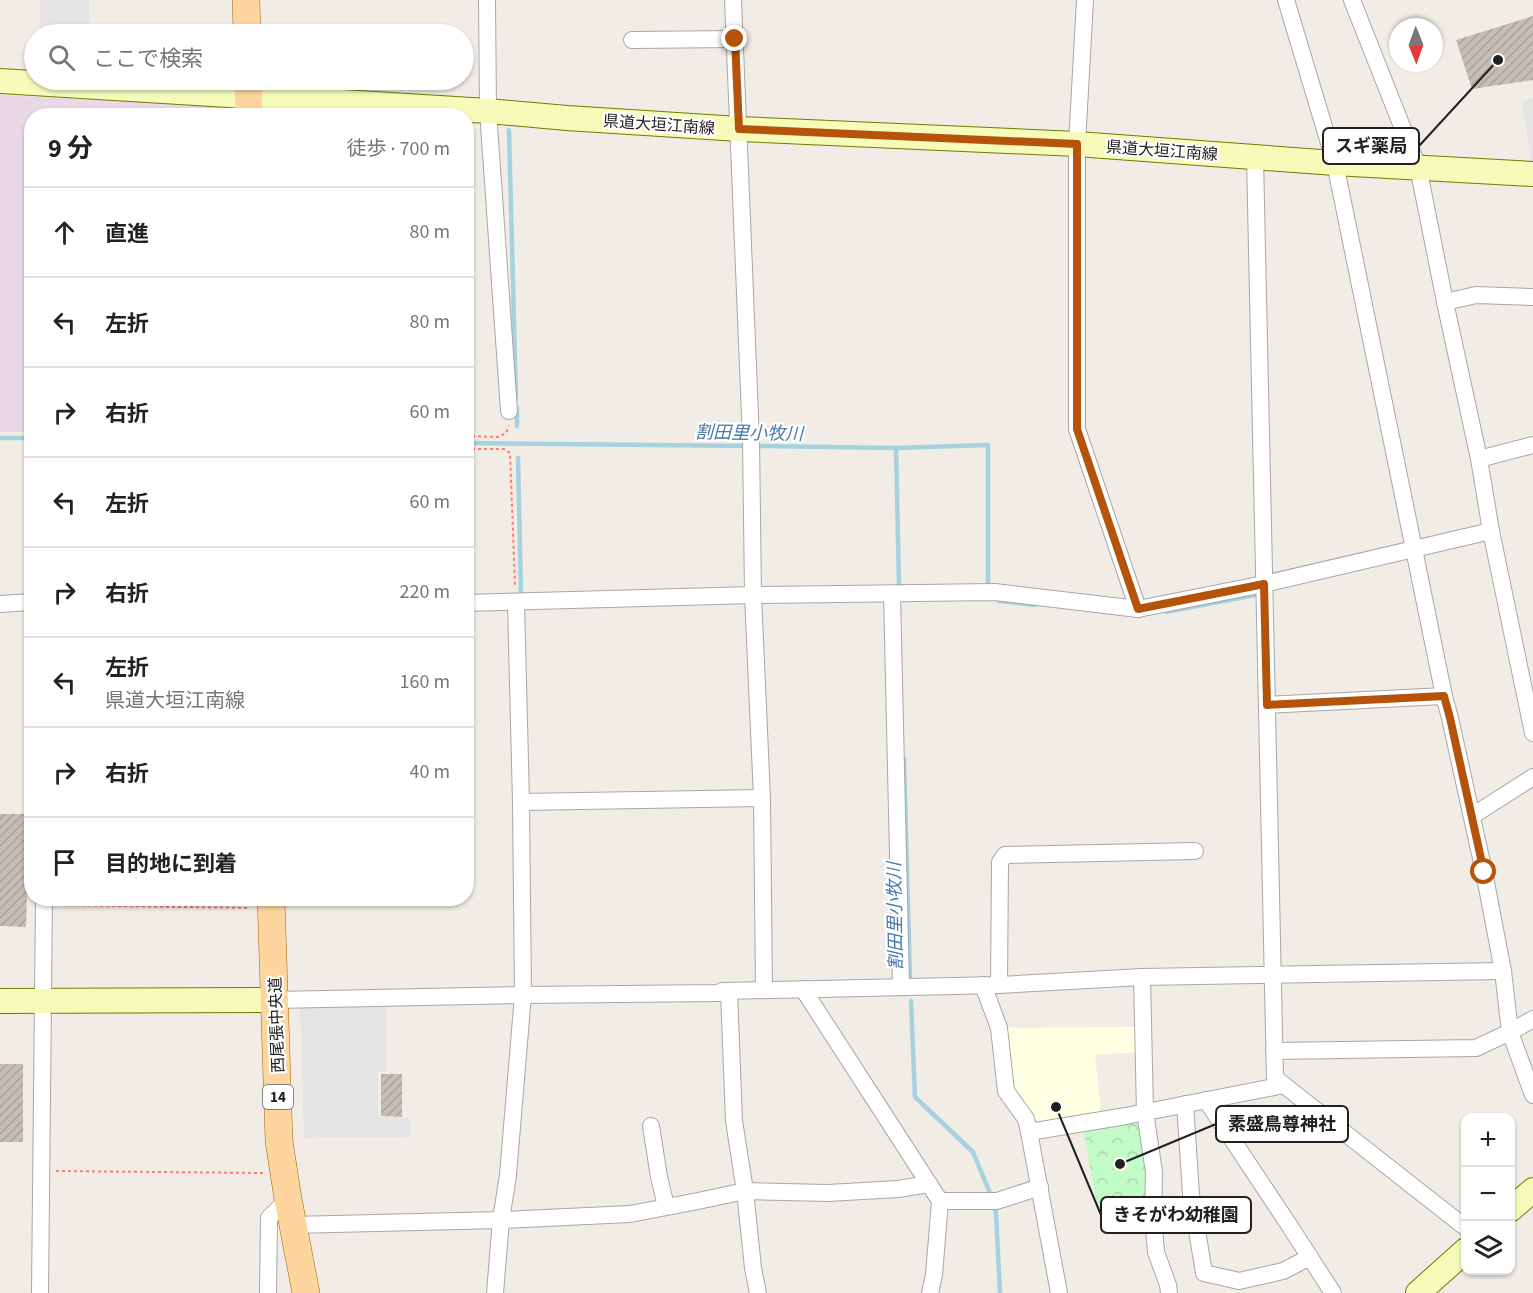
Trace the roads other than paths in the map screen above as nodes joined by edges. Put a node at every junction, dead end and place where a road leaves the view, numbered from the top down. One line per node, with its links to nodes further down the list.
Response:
1 (246, 0): 7 (main road)
2 (487, 0): 16 (street)
3 (733, 0): 8 (street)
4 (1085, 0): 18 (street)
5 (1286, 0): 20 (street)
6 (1352, 0): 21 (street)
7 (247, 24)
8 (735, 39): 9 (street); 17 (street)
9 (632, 40)
10 (0, 81): 11 (main road, 県道大垣江南線)
11 (24, 83)
12 (140, 90): 13 (main road, 県道大垣江南線)
13 (248, 97): 14 (main road, 県道大垣江南線)
14 (437, 108)
15 (474, 110): 16 (main road, 県道大垣江南線)
16 (488, 111): 17 (main road, 県道大垣江南線); 25 (street)
17 (739, 129): 18 (main road, 県道大垣江南線); 32 (street)
18 (1077, 144): 19 (main road, 県道大垣江南線); 37 (street)
19 (1255, 157): 20 (main road, 県道大垣江南線); 30 (street)
20 (1335, 163): 21 (main road, 県道大垣江南線); 29 (street)
21 (1418, 167): 22 (main road, 県道大垣江南線); 24 (street)
22 (1533, 174)
23 (1533, 297): 24 (street)
24 (1444, 302): 27 (street)
25 (509, 411)
26 (1533, 445): 27 (street)
27 (1479, 459): 28 (street)
28 (1491, 531): 29 (street); 40 (street)
29 (1414, 548): 30 (street); 38 (street)
30 (1264, 584): 37 (street); 39 (street)
31 (892, 594): 32 (street); 37 (street); 52 (street)
32 (753, 595): 35 (street); 42 (street)
33 (24, 602): 36 (street)
34 (474, 603): 35 (street)
35 (516, 603): 43 (street)
36 (0, 604)
37 (1138, 609)
38 (1444, 696): 39 (street); 44 (street)
39 (1267, 705): 49 (street)
40 (1533, 733)
41 (1533, 777): 44 (street)
42 (762, 798): 43 (street); 54 (street)
43 (521, 802): 56 (street)
44 (1472, 816): 48 (street)
45 (1195, 851): 51 (street)
46 (44, 906): 57 (street)
47 (271, 906): 58 (main road, 西尾張中央道 / 14)
48 (1503, 971): 49 (street); 61 (street)
49 (1272, 975): 50 (street); 62 (street)
50 (1142, 977): 51 (street); 67 (street)
51 (991, 985): 52 (street); 69 (street)
52 (900, 986): 53 (street)
53 (802, 989): 54 (street); 70 (street)
54 (764, 990): 55 (street)
55 (729, 991): 56 (street); 73 (street)
56 (523, 995): 58 (street); 78 (street)
57 (42, 1000): 58 (main road); 59 (main road); 83 (street)
58 (275, 1000): 74 (main road, 西尾張中央道 / 14)
59 (0, 1001)
60 (1533, 1019): 61 (street)
61 (1510, 1032): 62 (street); 64 (street)
62 (1274, 1051): 63 (street)
63 (1284, 1085): 65 (street); 79 (street)
64 (1533, 1095)
65 (1206, 1100): 66 (street); 80 (street)
66 (1185, 1104): 67 (street); 80 (street)
67 (1145, 1112): 69 (street); 90 (street)
68 (651, 1126): 76 (street)
69 (1029, 1132): 71 (street)
70 (929, 1184): 73 (street); 75 (street)
71 (1040, 1187): 75 (street); 89 (street)
72 (1533, 1190): 77 (main road)
73 (745, 1191): 76 (street); 87 (street)
74 (288, 1199): 78 (street); 84 (street); 85 (main road, 西尾張中央道 / 14)
75 (940, 1201): 88 (street)
76 (666, 1206): 78 (street)
77 (1515, 1206)
78 (501, 1220): 86 (street)
79 (1461, 1224)
80 (1310, 1257): 91 (street)
81 (1461, 1257): 82 (main road)
82 (1440, 1285): 92 (main road)
83 (40, 1293)
84 (268, 1293)
85 (306, 1293)
86 (495, 1293)
87 (758, 1293)
88 (930, 1293)
89 (1059, 1293)
90 (1169, 1293)
91 (1333, 1293)
92 (1418, 1293)

